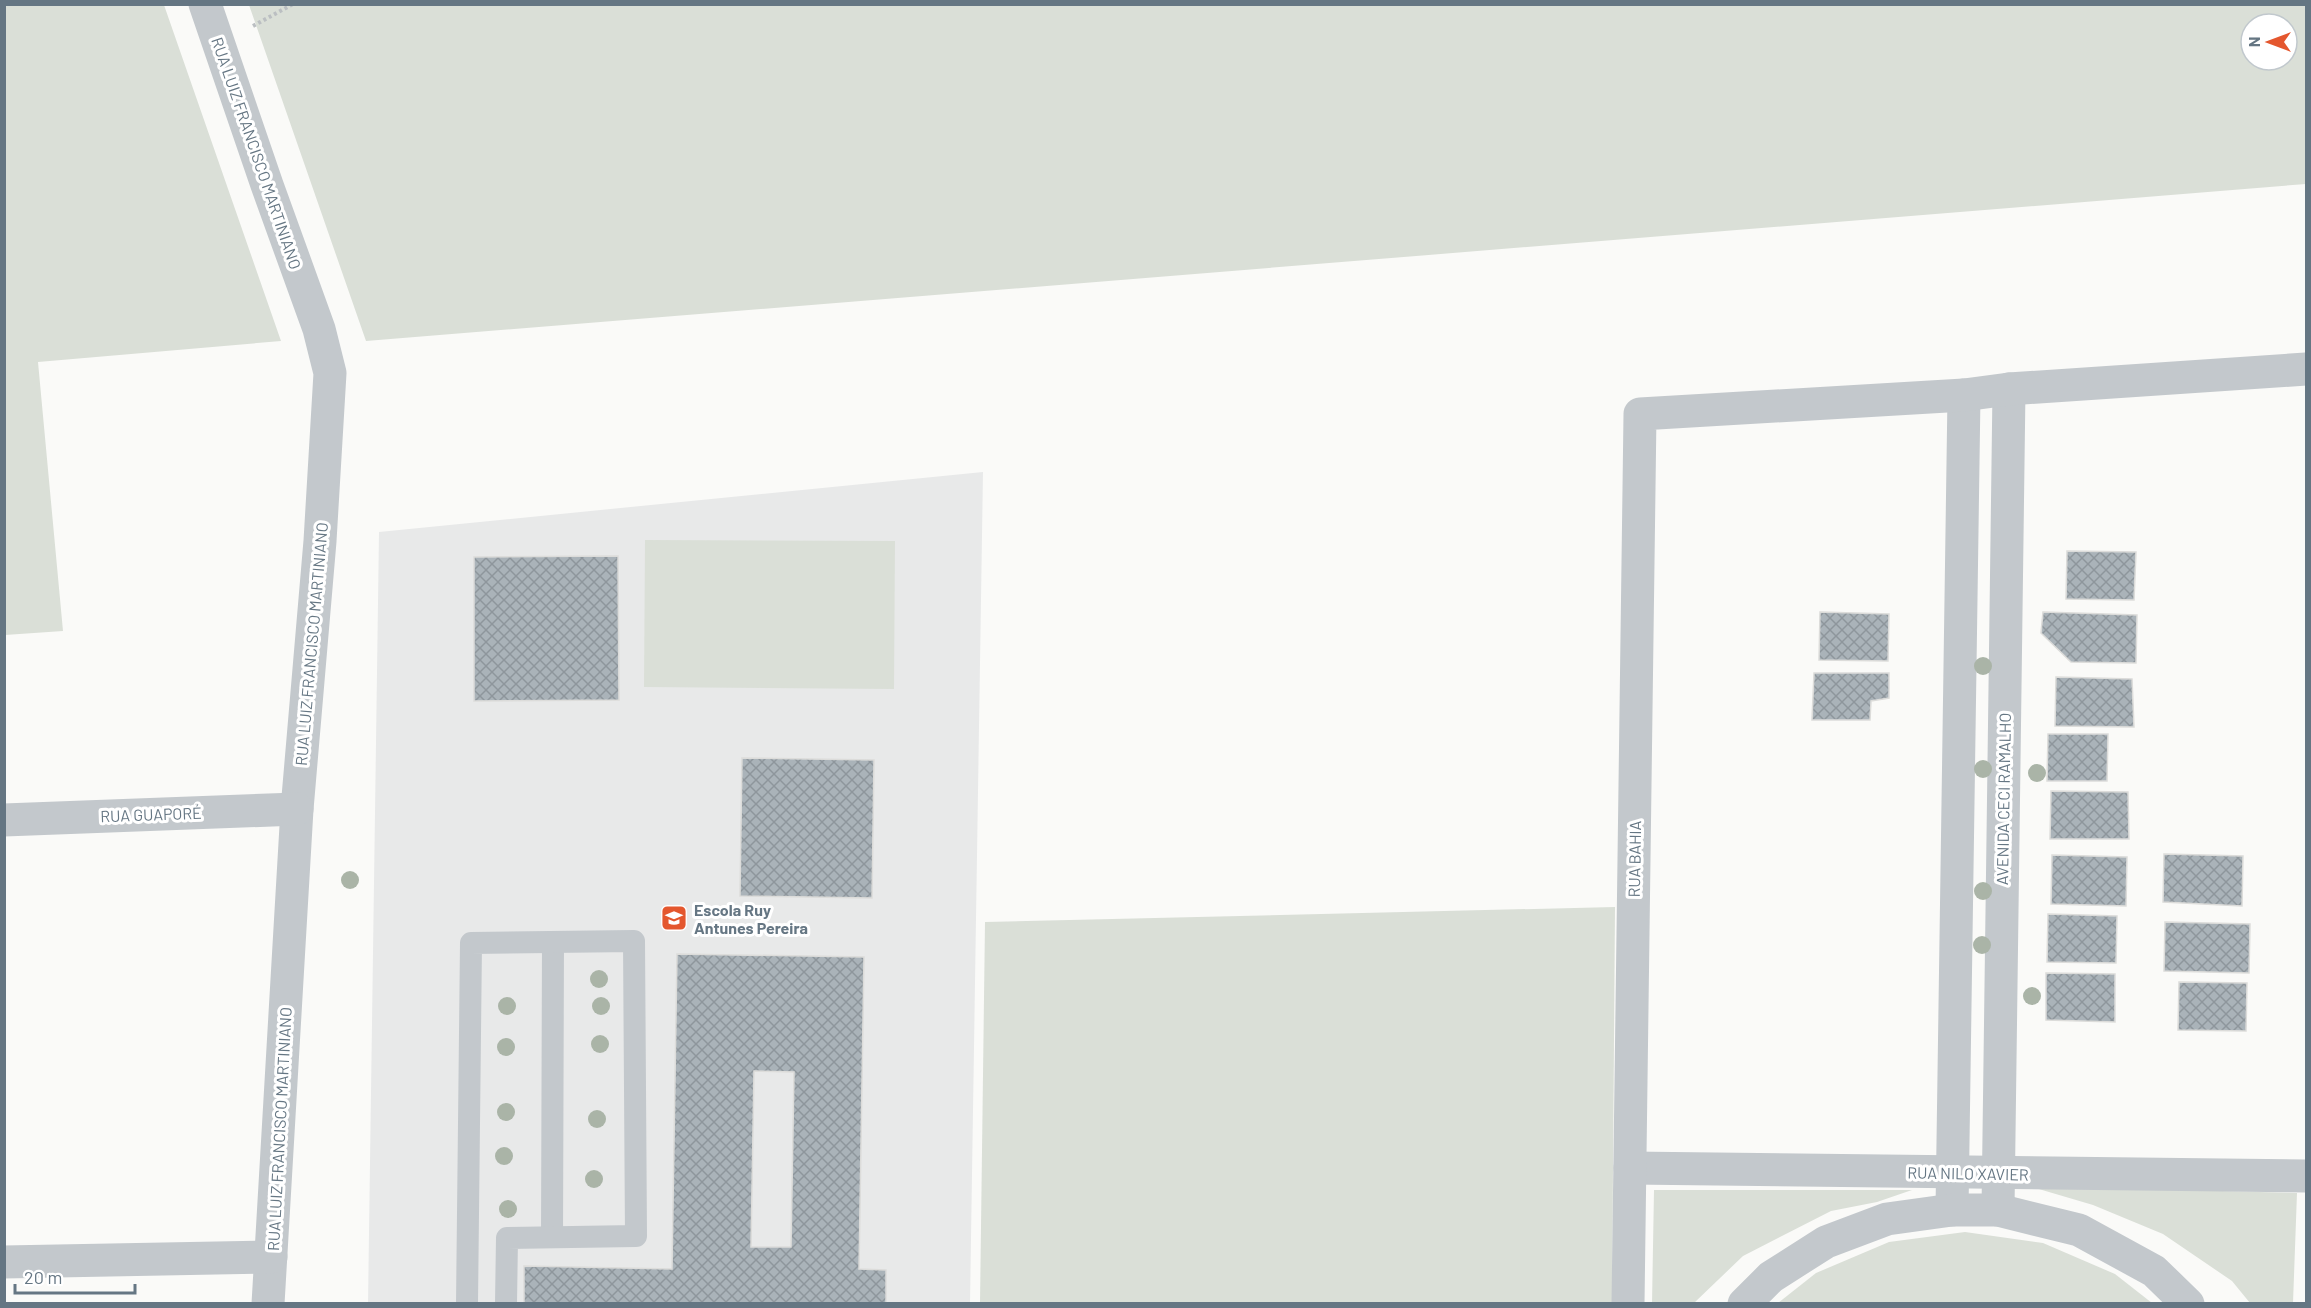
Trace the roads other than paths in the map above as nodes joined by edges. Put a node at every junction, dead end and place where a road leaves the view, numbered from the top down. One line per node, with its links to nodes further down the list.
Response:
1 (205, 4): 5 (street, RUA LUIZ FRANCISCO MARTINIANO)
2 (2307, 369): 3 (street)
3 (2009, 388): 4 (street); 10 (street, AVENIDA CECI RAMALHO)
4 (1964, 395): 8 (street, RUA BAHIA); 9 (street)
5 (297, 809): 6 (street, RUA GUAPORÉ); 15 (street, RUA LUIZ FRANCISCO MARTINIANO)
6 (4, 820)
7 (553, 942): 14 (lane); 14 (lane); 18 (lane)
8 (1630, 1168): 9 (street, RUA NILO XAVIER); 20 (street, RUA BAHIA)
9 (1952, 1172): 10 (street, RUA NILO XAVIER); 12 (street)
10 (1997, 1173): 11 (street, RUA NILO XAVIER); 13 (street, AVENIDA CECI RAMALHO)
11 (2307, 1176)
12 (1952, 1210): 13 (street); 21 (street)
13 (1998, 1210): 22 (street)
14 (552, 1237): 19 (lane)
15 (271, 1257): 16 (street); 17 (street, RUA LUIZ FRANCISCO MARTINIANO)
16 (4, 1262)
17 (268, 1304)
18 (467, 1304)
19 (506, 1304)
20 (1628, 1304)
21 (1744, 1304)
22 (2188, 1304)

